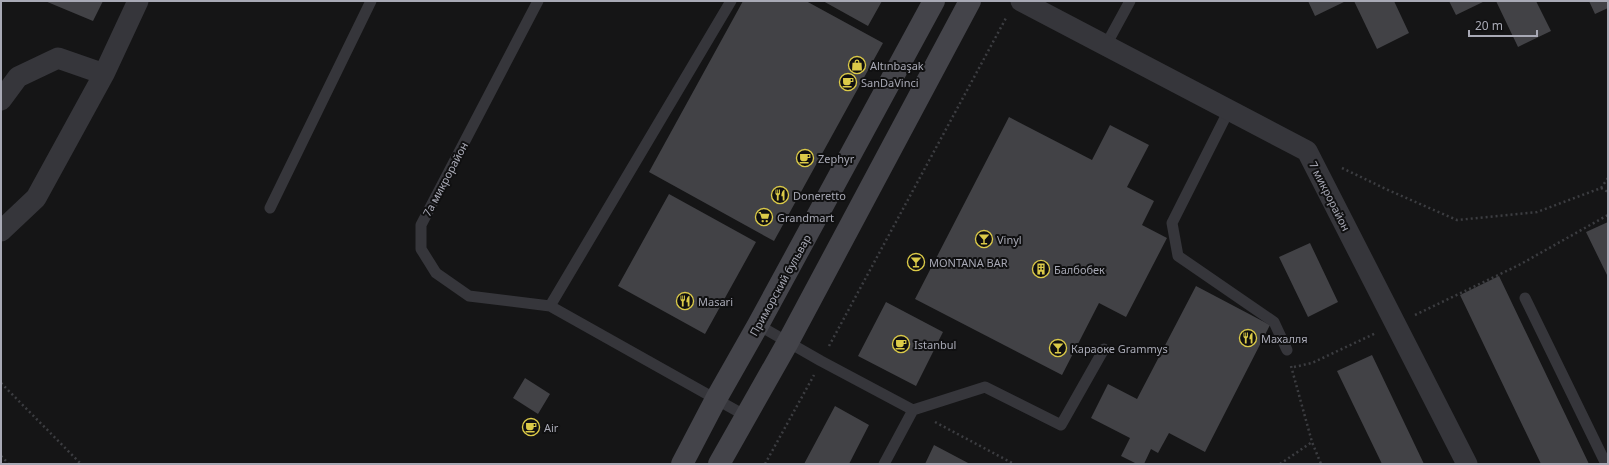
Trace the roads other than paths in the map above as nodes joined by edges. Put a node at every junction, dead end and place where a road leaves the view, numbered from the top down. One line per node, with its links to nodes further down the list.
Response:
1 (138, 1): 10 (street)
2 (371, 1): 13 (lane)
3 (538, 1): 16 (lane, 7а микрорайон)
4 (731, 1): 16 (lane)
5 (934, 1): 17 (street, Приморский бульвар)
6 (970, 1): 18 (street)
7 (1130, 1): 9 (lane)
8 (1015, 8): 9 (street, 7 микрорайон)
9 (1106, 45): 12 (street, 7 микрорайон)
10 (104, 74): 11 (street); 14 (street)
11 (1, 100)
12 (1229, 110): 20 (lane); 27 (street, 7 микрорайон)
13 (270, 208)
14 (1, 231)
15 (1525, 298): 28 (lane)
16 (550, 306): 21 (lane)
17 (758, 325): 18 (lane); 21 (street, Приморский бульвар)
18 (788, 342): 22 (lane); 23 (street)
19 (1104, 349): 22 (lane)
20 (1287, 350)
21 (716, 399): 23 (lane); 24 (street, Приморский бульвар)
22 (913, 410): 26 (lane)
23 (746, 416): 25 (street)
24 (682, 464)
25 (719, 464)
26 (884, 464)
27 (1467, 464)
28 (1606, 464)

